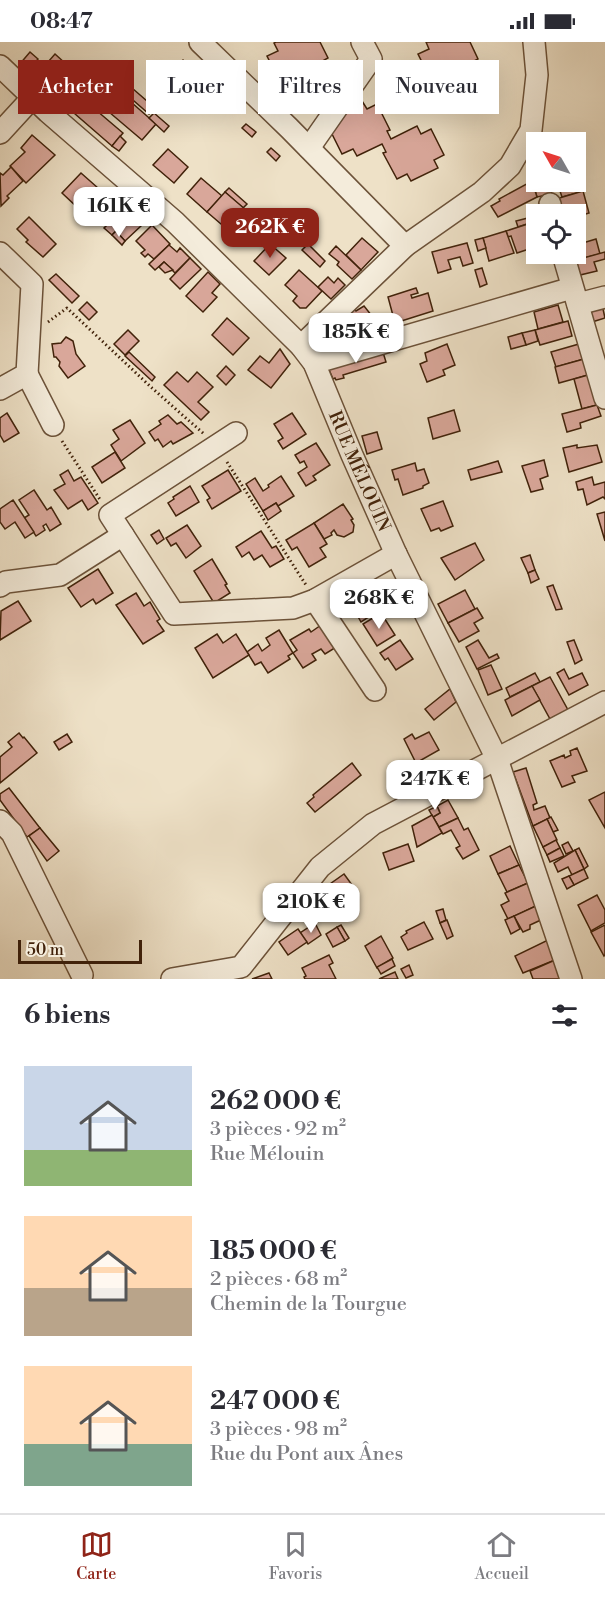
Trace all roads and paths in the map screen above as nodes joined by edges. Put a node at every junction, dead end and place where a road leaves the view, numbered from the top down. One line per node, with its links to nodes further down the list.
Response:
1 (200, 42): 9 (street)
2 (362, 42): 9 (street)
3 (534, 42): 10 (street)
4 (0, 66): 5 (street, RUE MÉLOUIN)
5 (18, 83)
6 (18, 113): 8 (street)
7 (52, 114): 16 (street, RUE MÉLOUIN)
8 (0, 133)
9 (309, 148): 10 (street)
10 (405, 246): 16 (street)
11 (0, 253): 15 (street)
12 (566, 264): 13 (street)
13 (575, 296): 14 (street); 17 (street); 20 (street)
14 (605, 297)
15 (29, 336): 18 (street); 23 (path)
16 (301, 346): 17 (street, RUE MÉLOUIN)
17 (314, 363): 26 (street, RUE MÉLOUIN)
18 (27, 374): 19 (street); 21 (street)
19 (0, 389)
20 (605, 398)
21 (53, 431): 24 (path)
22 (236, 433): 23 (street)
23 (217, 444): 24 (street); 28 (path)
24 (110, 515): 25 (street)
25 (123, 535): 27 (street); 28 (street)
26 (396, 554): 28 (street); 31 (street, RUE MÉLOUIN)
27 (0, 586)
28 (315, 600): 29 (street)
29 (375, 690)
30 (605, 702): 31 (street)
31 (498, 759): 34 (street); 35 (street, RUE MÉLOUIN)
32 (0, 821): 33 (street)
33 (85, 978)
34 (172, 979)
35 (571, 979)

